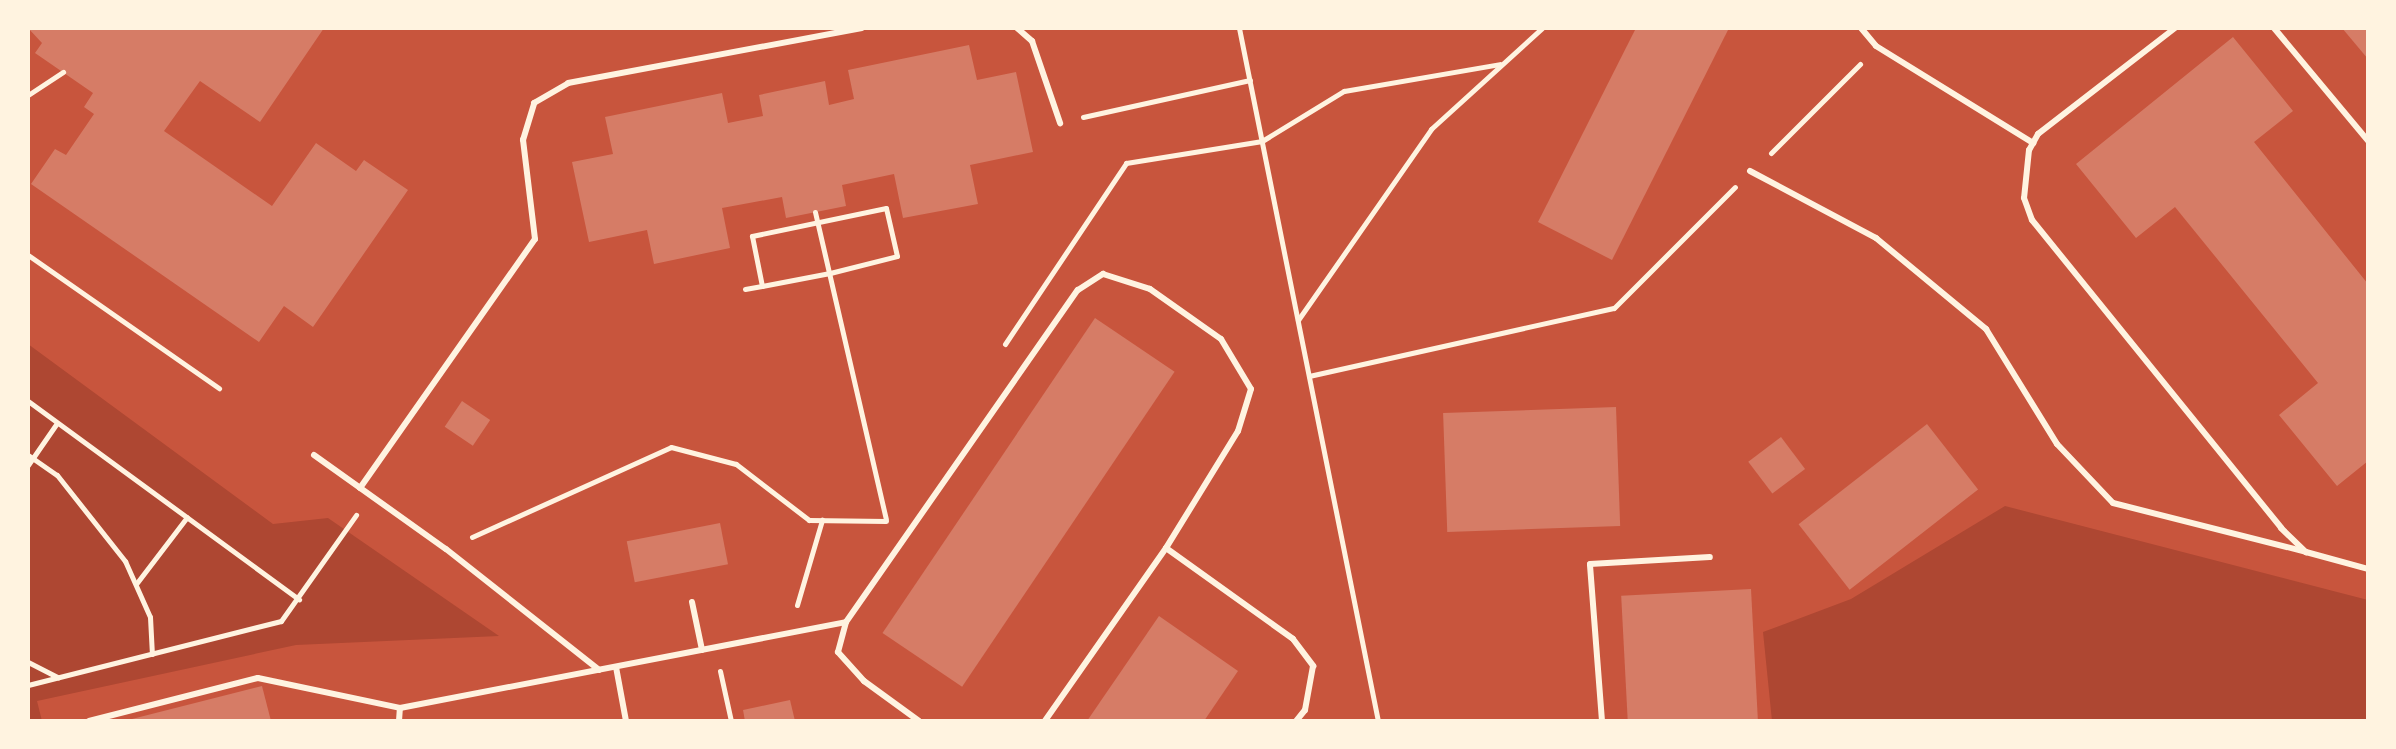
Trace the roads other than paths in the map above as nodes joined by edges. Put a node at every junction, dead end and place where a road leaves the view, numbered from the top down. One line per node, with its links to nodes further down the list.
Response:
1 (862, 28): 11 (lane)
2 (1017, 28): 6 (lane)
3 (1861, 28): 8 (lane)
4 (2175, 28): 8 (lane)
5 (2274, 28): 7 (lane)
6 (1060, 123)
7 (2368, 141)
8 (2033, 143): 13 (lane)
9 (1750, 171): 13 (lane)
10 (314, 455): 11 (lane)
11 (360, 488): 20 (lane)
12 (1166, 548): 17 (lane); 26 (lane); 27 (lane)
13 (2306, 552): 15 (lane)
14 (1710, 557): 28 (lane)
15 (2368, 569)
16 (692, 602): 18 (lane)
17 (846, 622): 18 (lane); 25 (lane)
18 (702, 650): 19 (lane)
19 (616, 667): 20 (lane); 24 (lane)
20 (599, 670): 21 (lane)
21 (400, 708): 22 (lane); 23 (lane)
22 (89, 721)
23 (399, 721)
24 (626, 721)
25 (919, 721)
26 (1045, 721)
27 (1296, 721)
28 (1602, 721)

